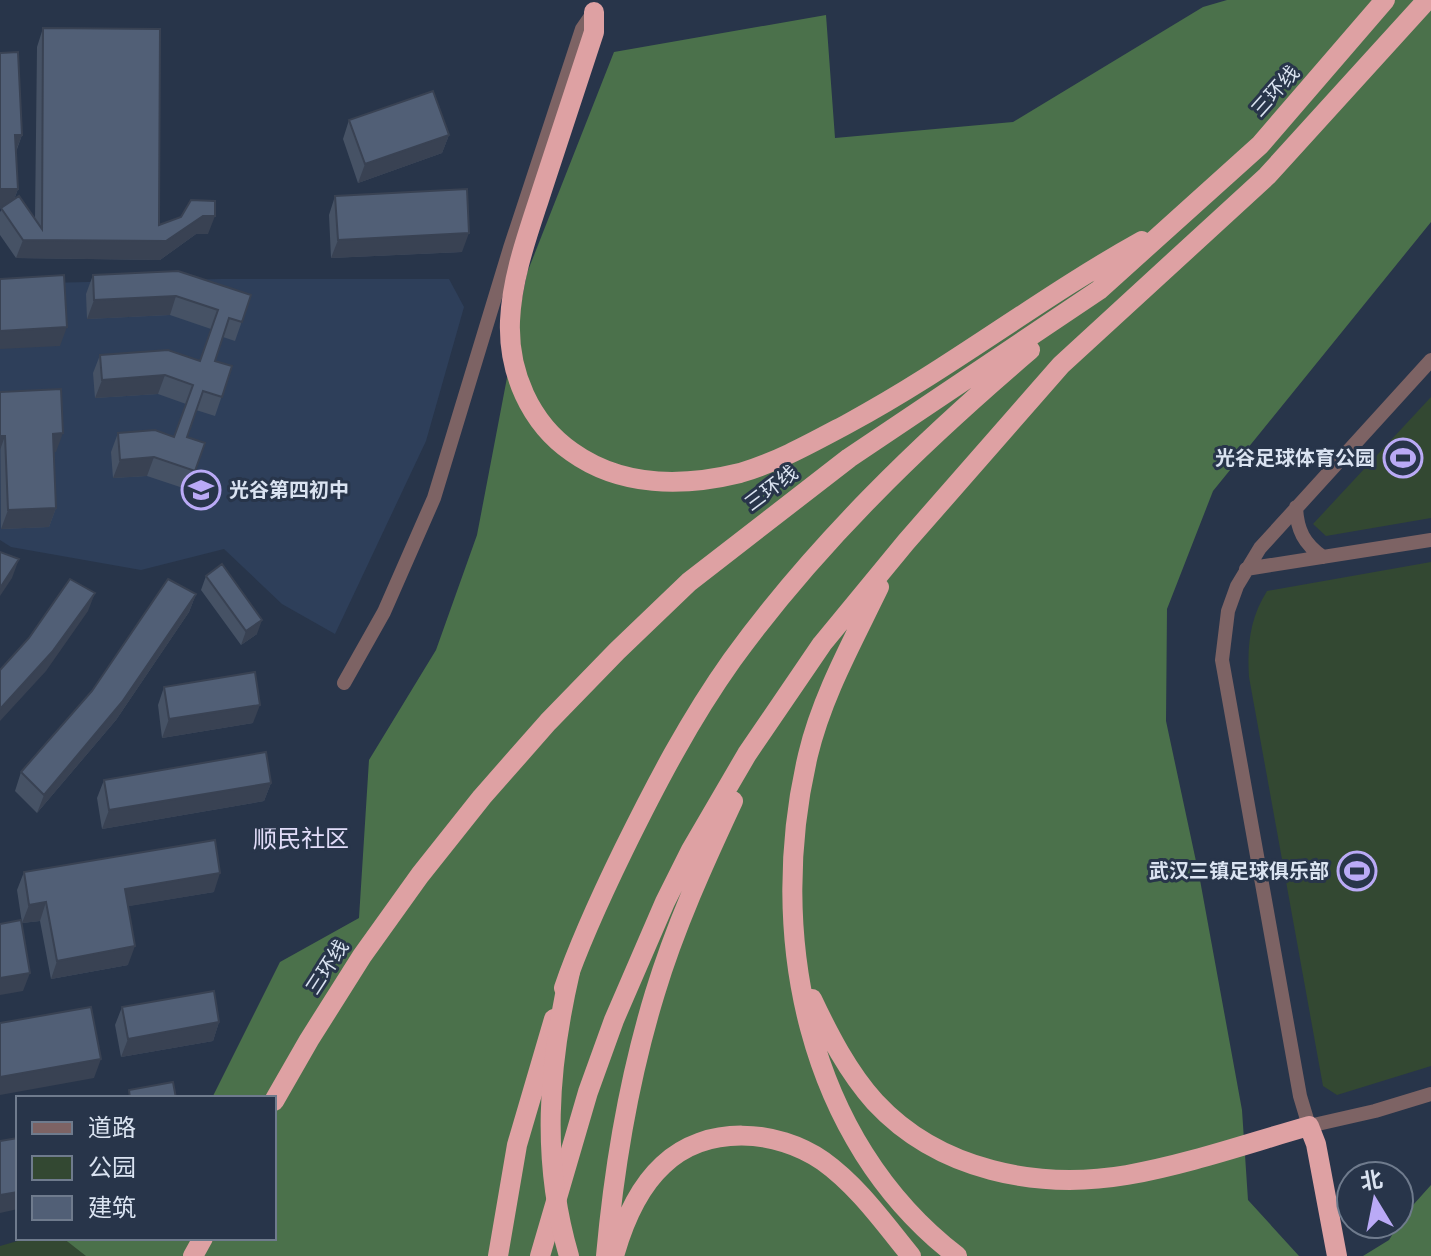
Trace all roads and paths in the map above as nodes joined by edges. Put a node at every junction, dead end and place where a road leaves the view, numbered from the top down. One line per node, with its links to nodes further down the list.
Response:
1 (1385, 0): 4 (highway, 三环线)
2 (1424, 4): 9 (highway)
3 (594, 12): 4 (highway); 12 (street)
4 (1173, 224): 5 (highway, 三环线)
5 (1099, 290): 15 (highway); 17 (highway, 三环线)
6 (1431, 360): 7 (street)
7 (1296, 507): 10 (street); 11 (street)
8 (1431, 540): 10 (street)
9 (906, 542): 13 (highway); 14 (highway)
10 (1323, 557): 11 (street)
11 (1246, 569): 18 (street)
12 (344, 683)
13 (783, 701): 20 (highway, bridge); 22 (highway)
14 (796, 962): 18 (highway); 25 (highway)
15 (570, 972): 19 (highway, bridge); 21 (highway, bridge)
16 (1431, 1094): 18 (street)
17 (276, 1098)
18 (1309, 1126): 26 (highway)
19 (498, 1256)
20 (540, 1256)
21 (569, 1256)
22 (606, 1256)
23 (614, 1256): 24 (highway)
24 (911, 1256)
25 (957, 1256)
26 (1337, 1256)

